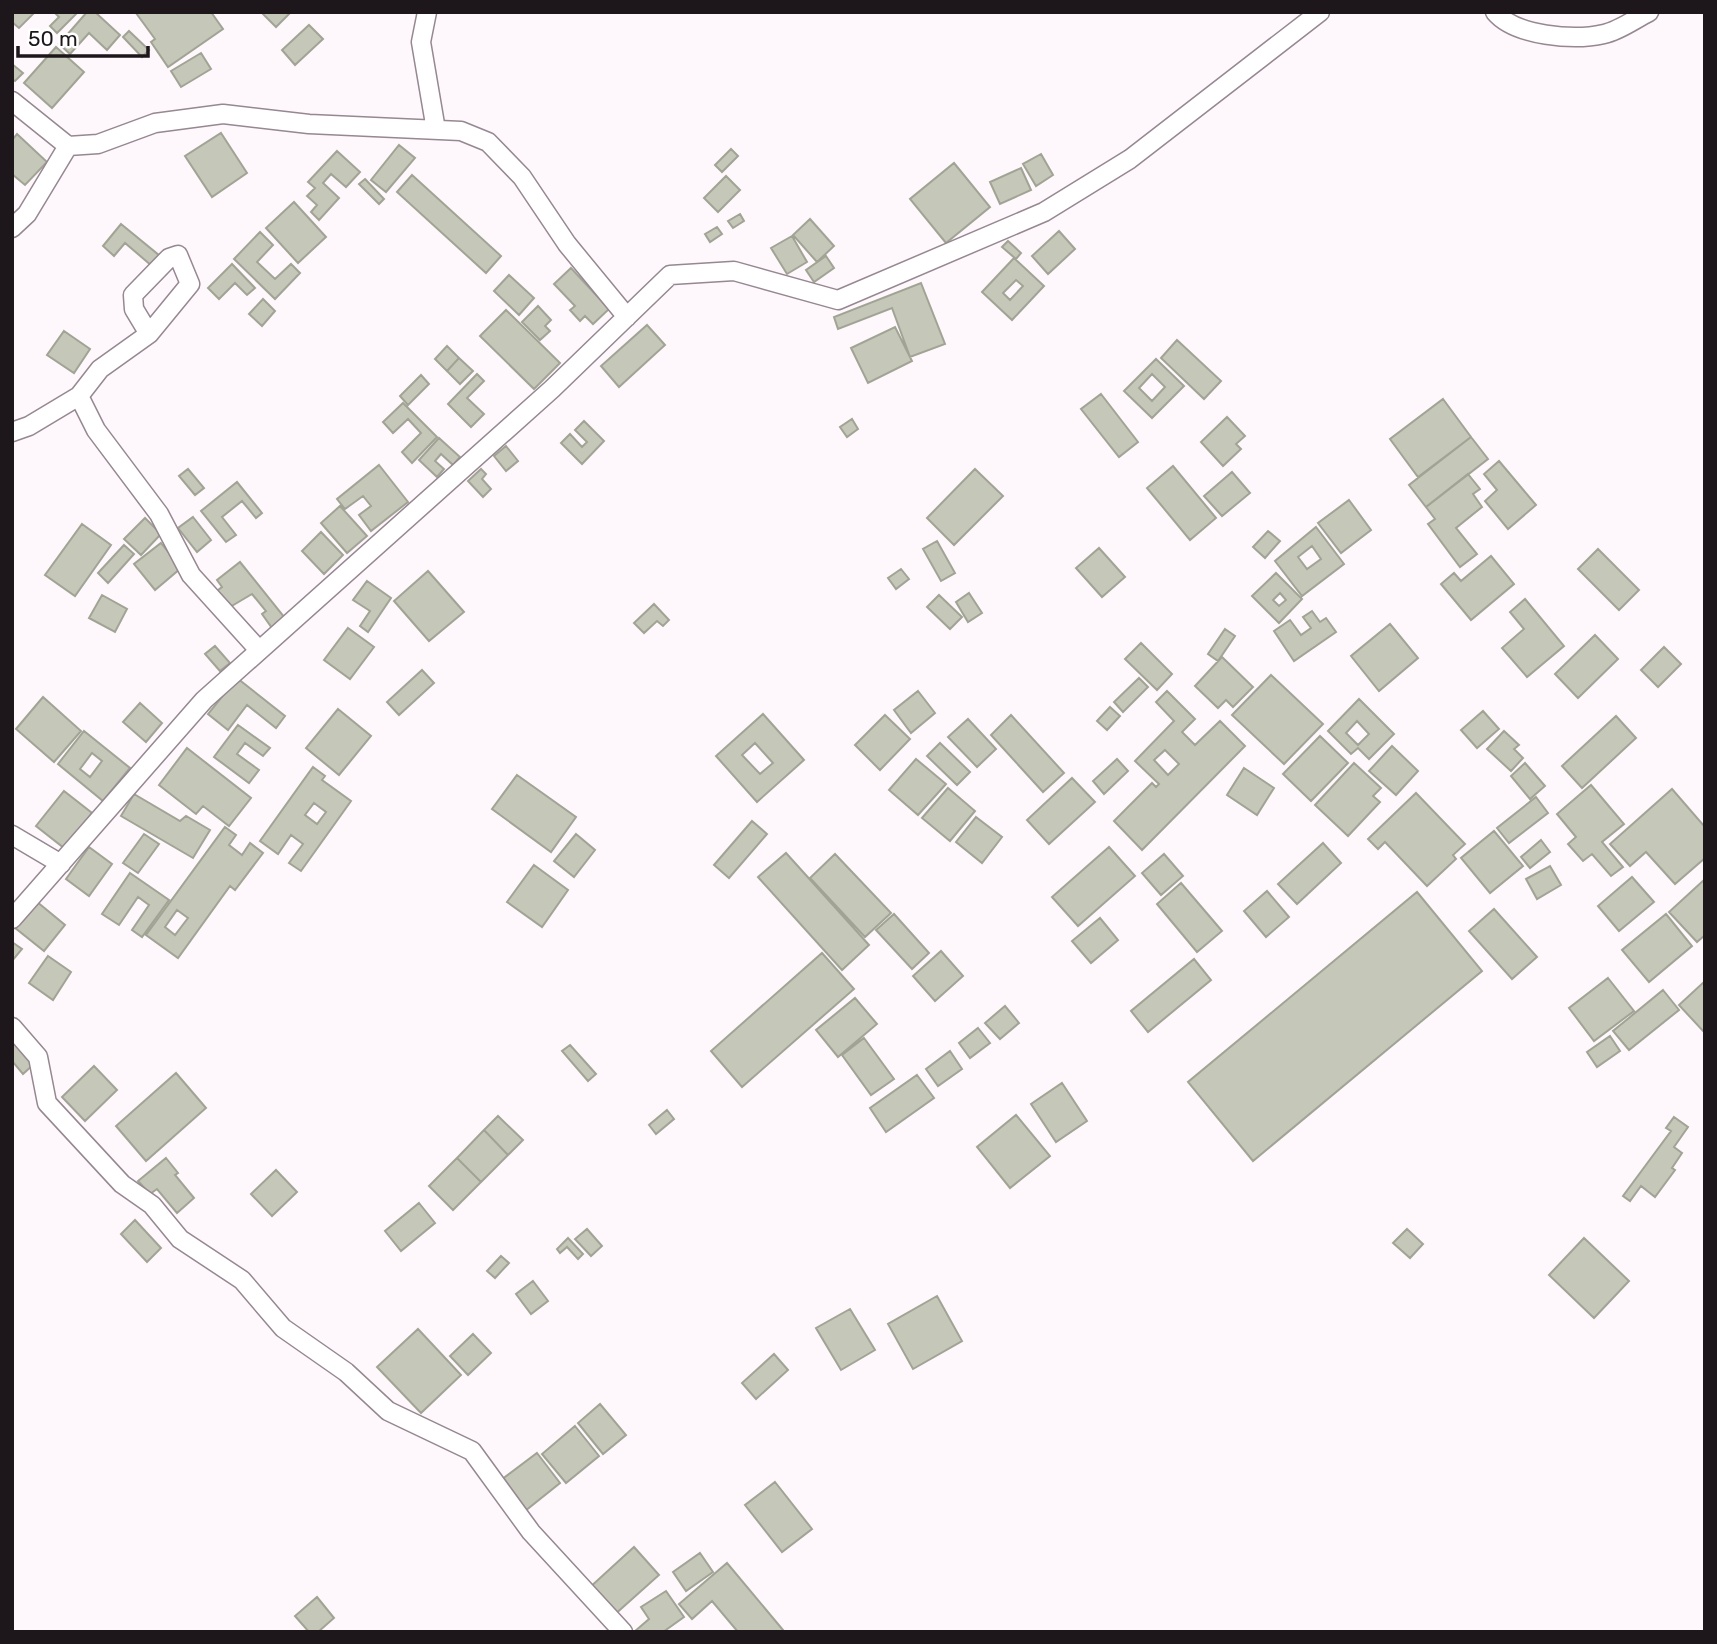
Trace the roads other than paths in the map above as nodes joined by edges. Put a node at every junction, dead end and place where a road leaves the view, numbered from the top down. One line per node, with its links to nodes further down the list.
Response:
1 (427, 12): 6 (street)
2 (1320, 12): 9 (street)
3 (1495, 12): 4 (street)
4 (1649, 12)
5 (12, 101): 7 (street)
6 (436, 130): 7 (street); 9 (street)
7 (68, 146): 8 (street)
8 (12, 228)
9 (627, 317): 13 (street)
10 (149, 334): 11 (street)
11 (79, 396): 12 (street); 13 (street)
12 (12, 432)
13 (258, 649): 15 (street)
14 (12, 835): 15 (street)
15 (61, 864): 16 (street)
16 (12, 919)
17 (12, 1027): 18 (street)
18 (623, 1632)

